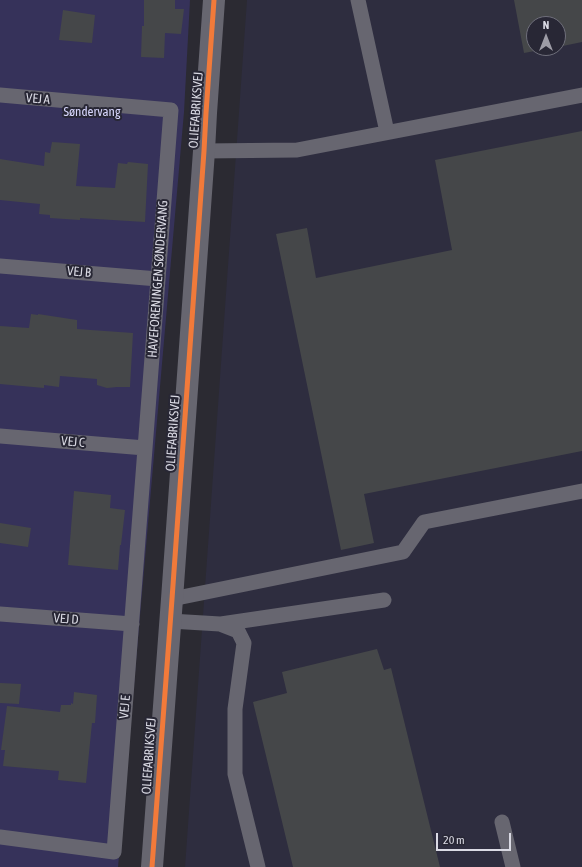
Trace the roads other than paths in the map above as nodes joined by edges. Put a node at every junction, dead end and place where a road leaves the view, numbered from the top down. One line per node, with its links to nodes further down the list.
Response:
1 (214, 0): 7 (street, OLIEFABRIKSVEJ)
2 (358, 0): 6 (lane)
3 (0, 95): 5 (lane, VEJ A)
4 (582, 95): 6 (lane)
5 (171, 110): 9 (lane, HAVEFORENINGEN SØNDERVANG)
6 (387, 132): 7 (lane)
7 (204, 151): 13 (street, OLIEFABRIKSVEJ)
8 (0, 266): 9 (lane, VEJ B)
9 (158, 279): 11 (lane, HAVEFORENINGEN SØNDERVANG)
10 (0, 436): 11 (lane, VEJ C)
11 (145, 448): 17 (lane, VEJ E)
12 (582, 491): 13 (lane)
13 (172, 599): 16 (street, OLIEFABRIKSVEJ)
14 (384, 600): 18 (lane)
15 (0, 614): 17 (lane, VEJ D)
16 (170, 621): 18 (lane); 21 (street, OLIEFABRIKSVEJ)
17 (132, 624): 20 (lane, VEJ E)
18 (220, 624): 22 (lane)
19 (502, 822): 23 (lane)
20 (0, 837)
21 (152, 867)
22 (258, 867)
23 (513, 867)

